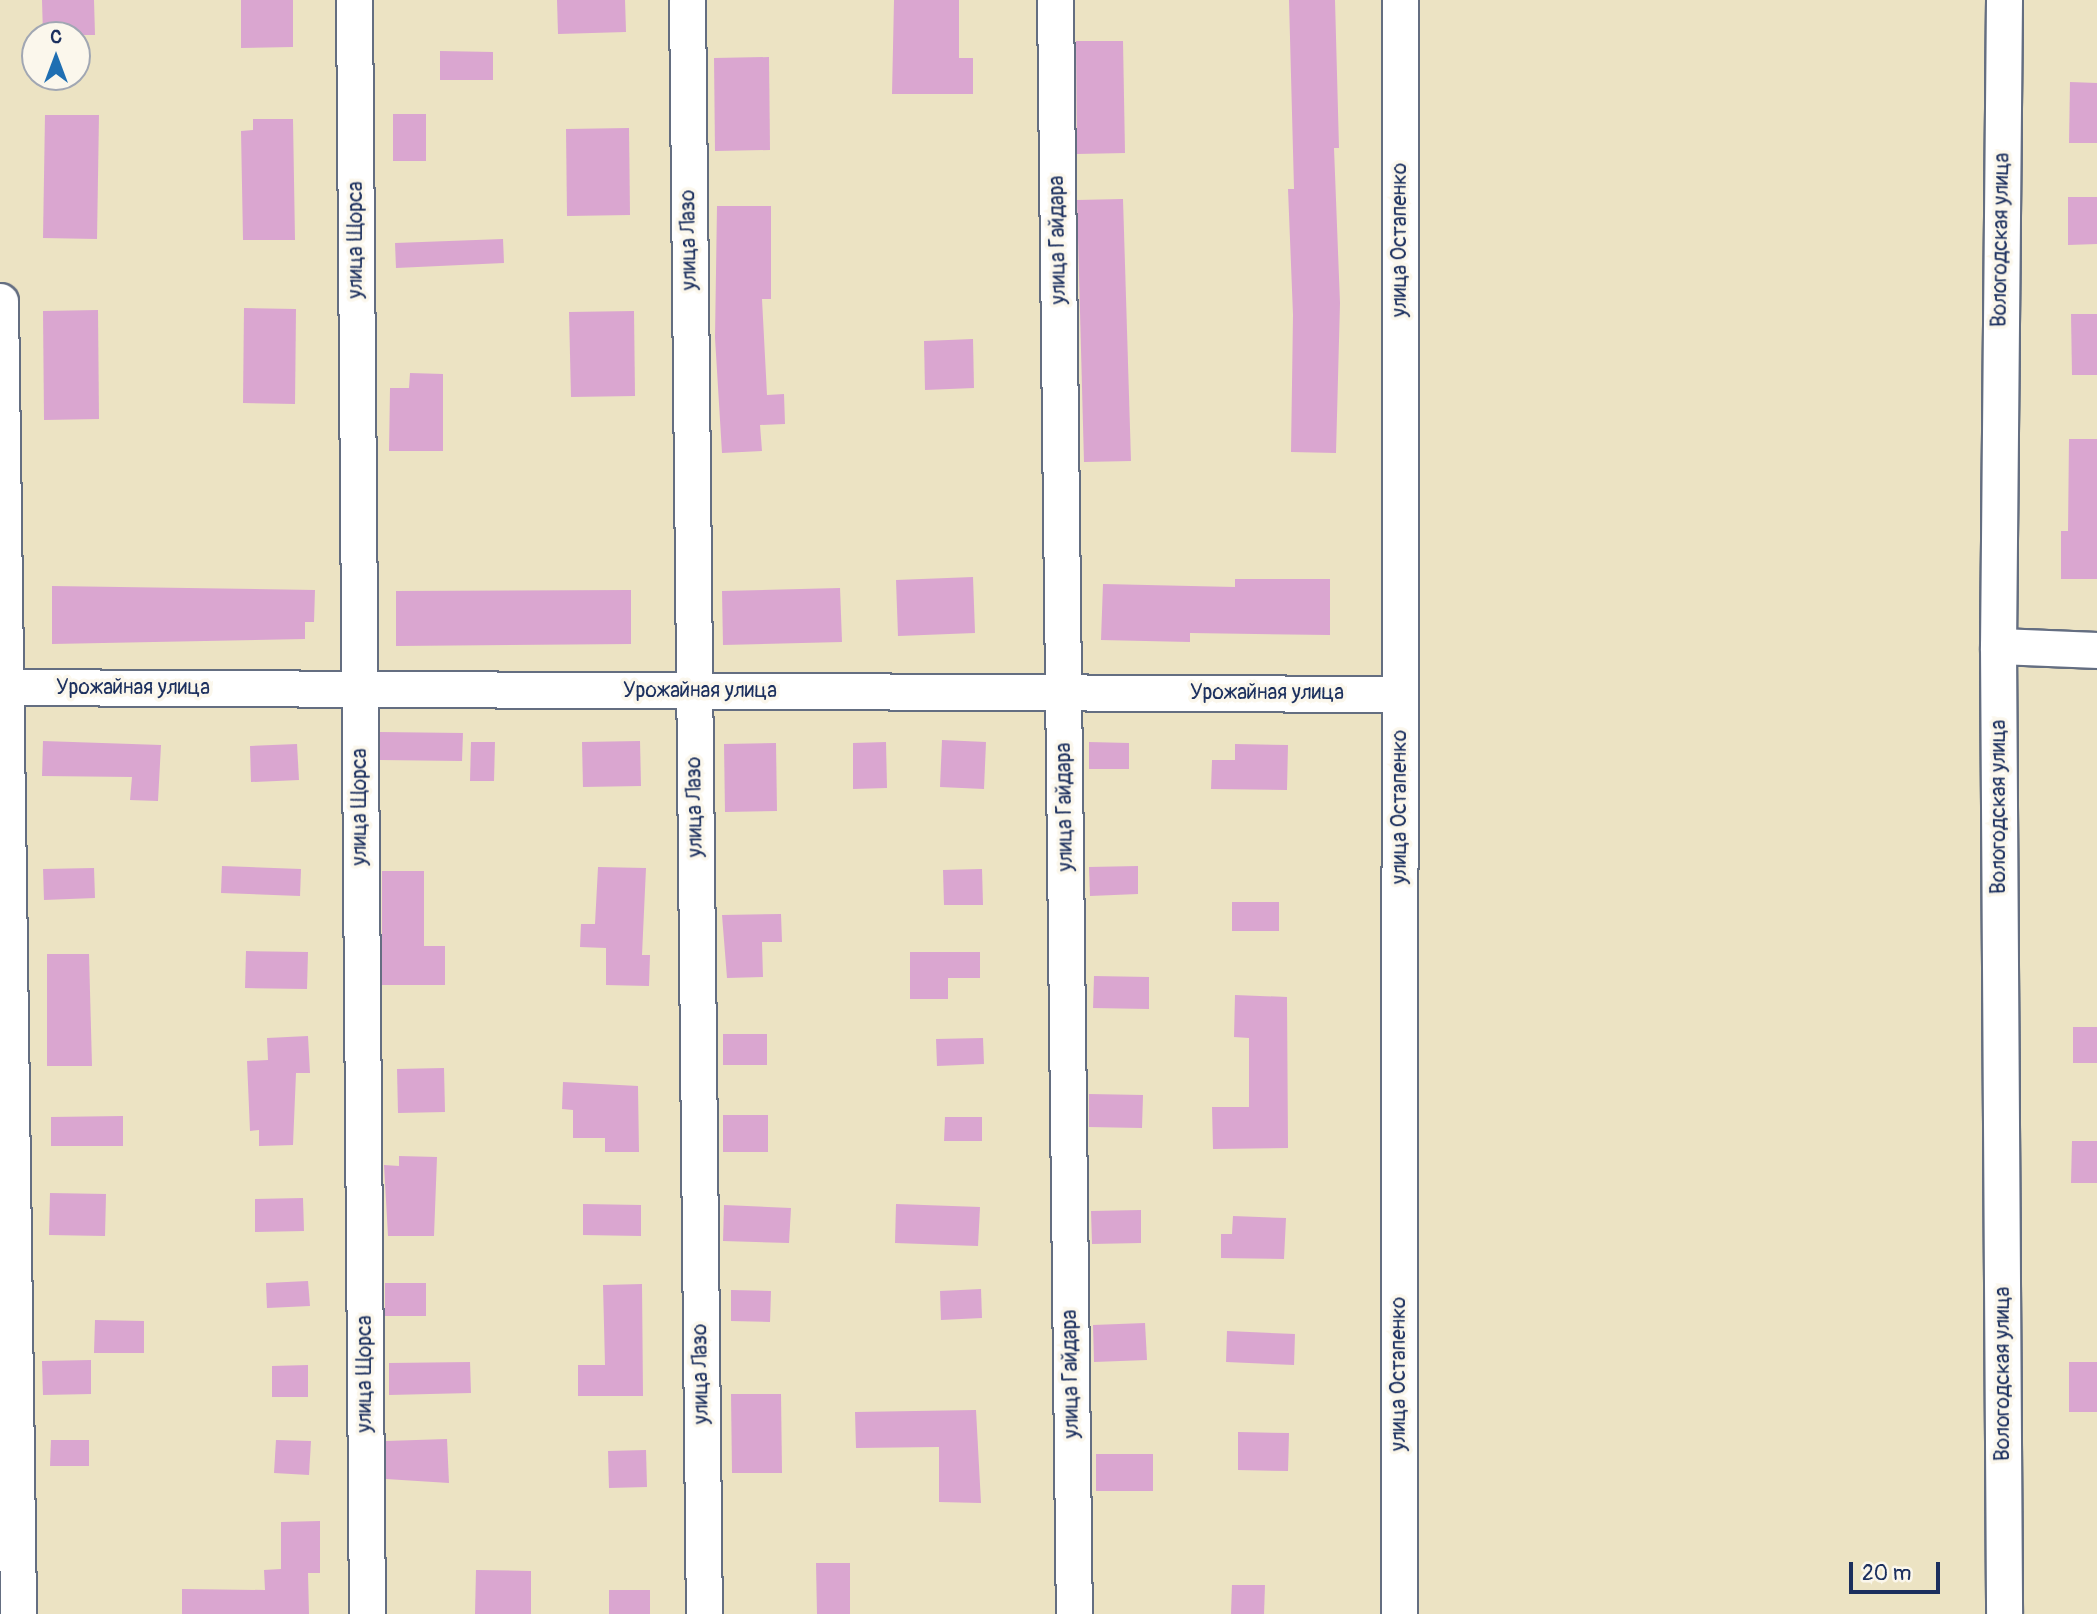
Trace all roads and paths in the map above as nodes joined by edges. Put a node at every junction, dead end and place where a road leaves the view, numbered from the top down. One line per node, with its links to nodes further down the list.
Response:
1 (354, 0): 10 (street, улица Щорса)
2 (687, 0): 11 (street, улица Лазо)
3 (1055, 0): 12 (street, улица Гайдара)
4 (1401, 0): 13 (street, улица Остапенко)
5 (2004, 0): 7 (street, Вологодская улица)
6 (0, 301): 9 (street)
7 (1998, 646): 8 (street); 19 (street, Вологодская улица)
8 (2097, 650)
9 (3, 687): 10 (street, Урожайная улица); 14 (street)
10 (359, 689): 11 (street, Урожайная улица); 15 (street, улица Щорса)
11 (694, 691): 12 (street, Урожайная улица); 16 (street, улица Лазо)
12 (1063, 692): 13 (street, Урожайная улица); 17 (street, улица Гайдара)
13 (1400, 694): 18 (street, улица Остапенко)
14 (18, 1614)
15 (367, 1614)
16 (704, 1614)
17 (1074, 1614)
18 (1399, 1614)
19 (2004, 1614)

